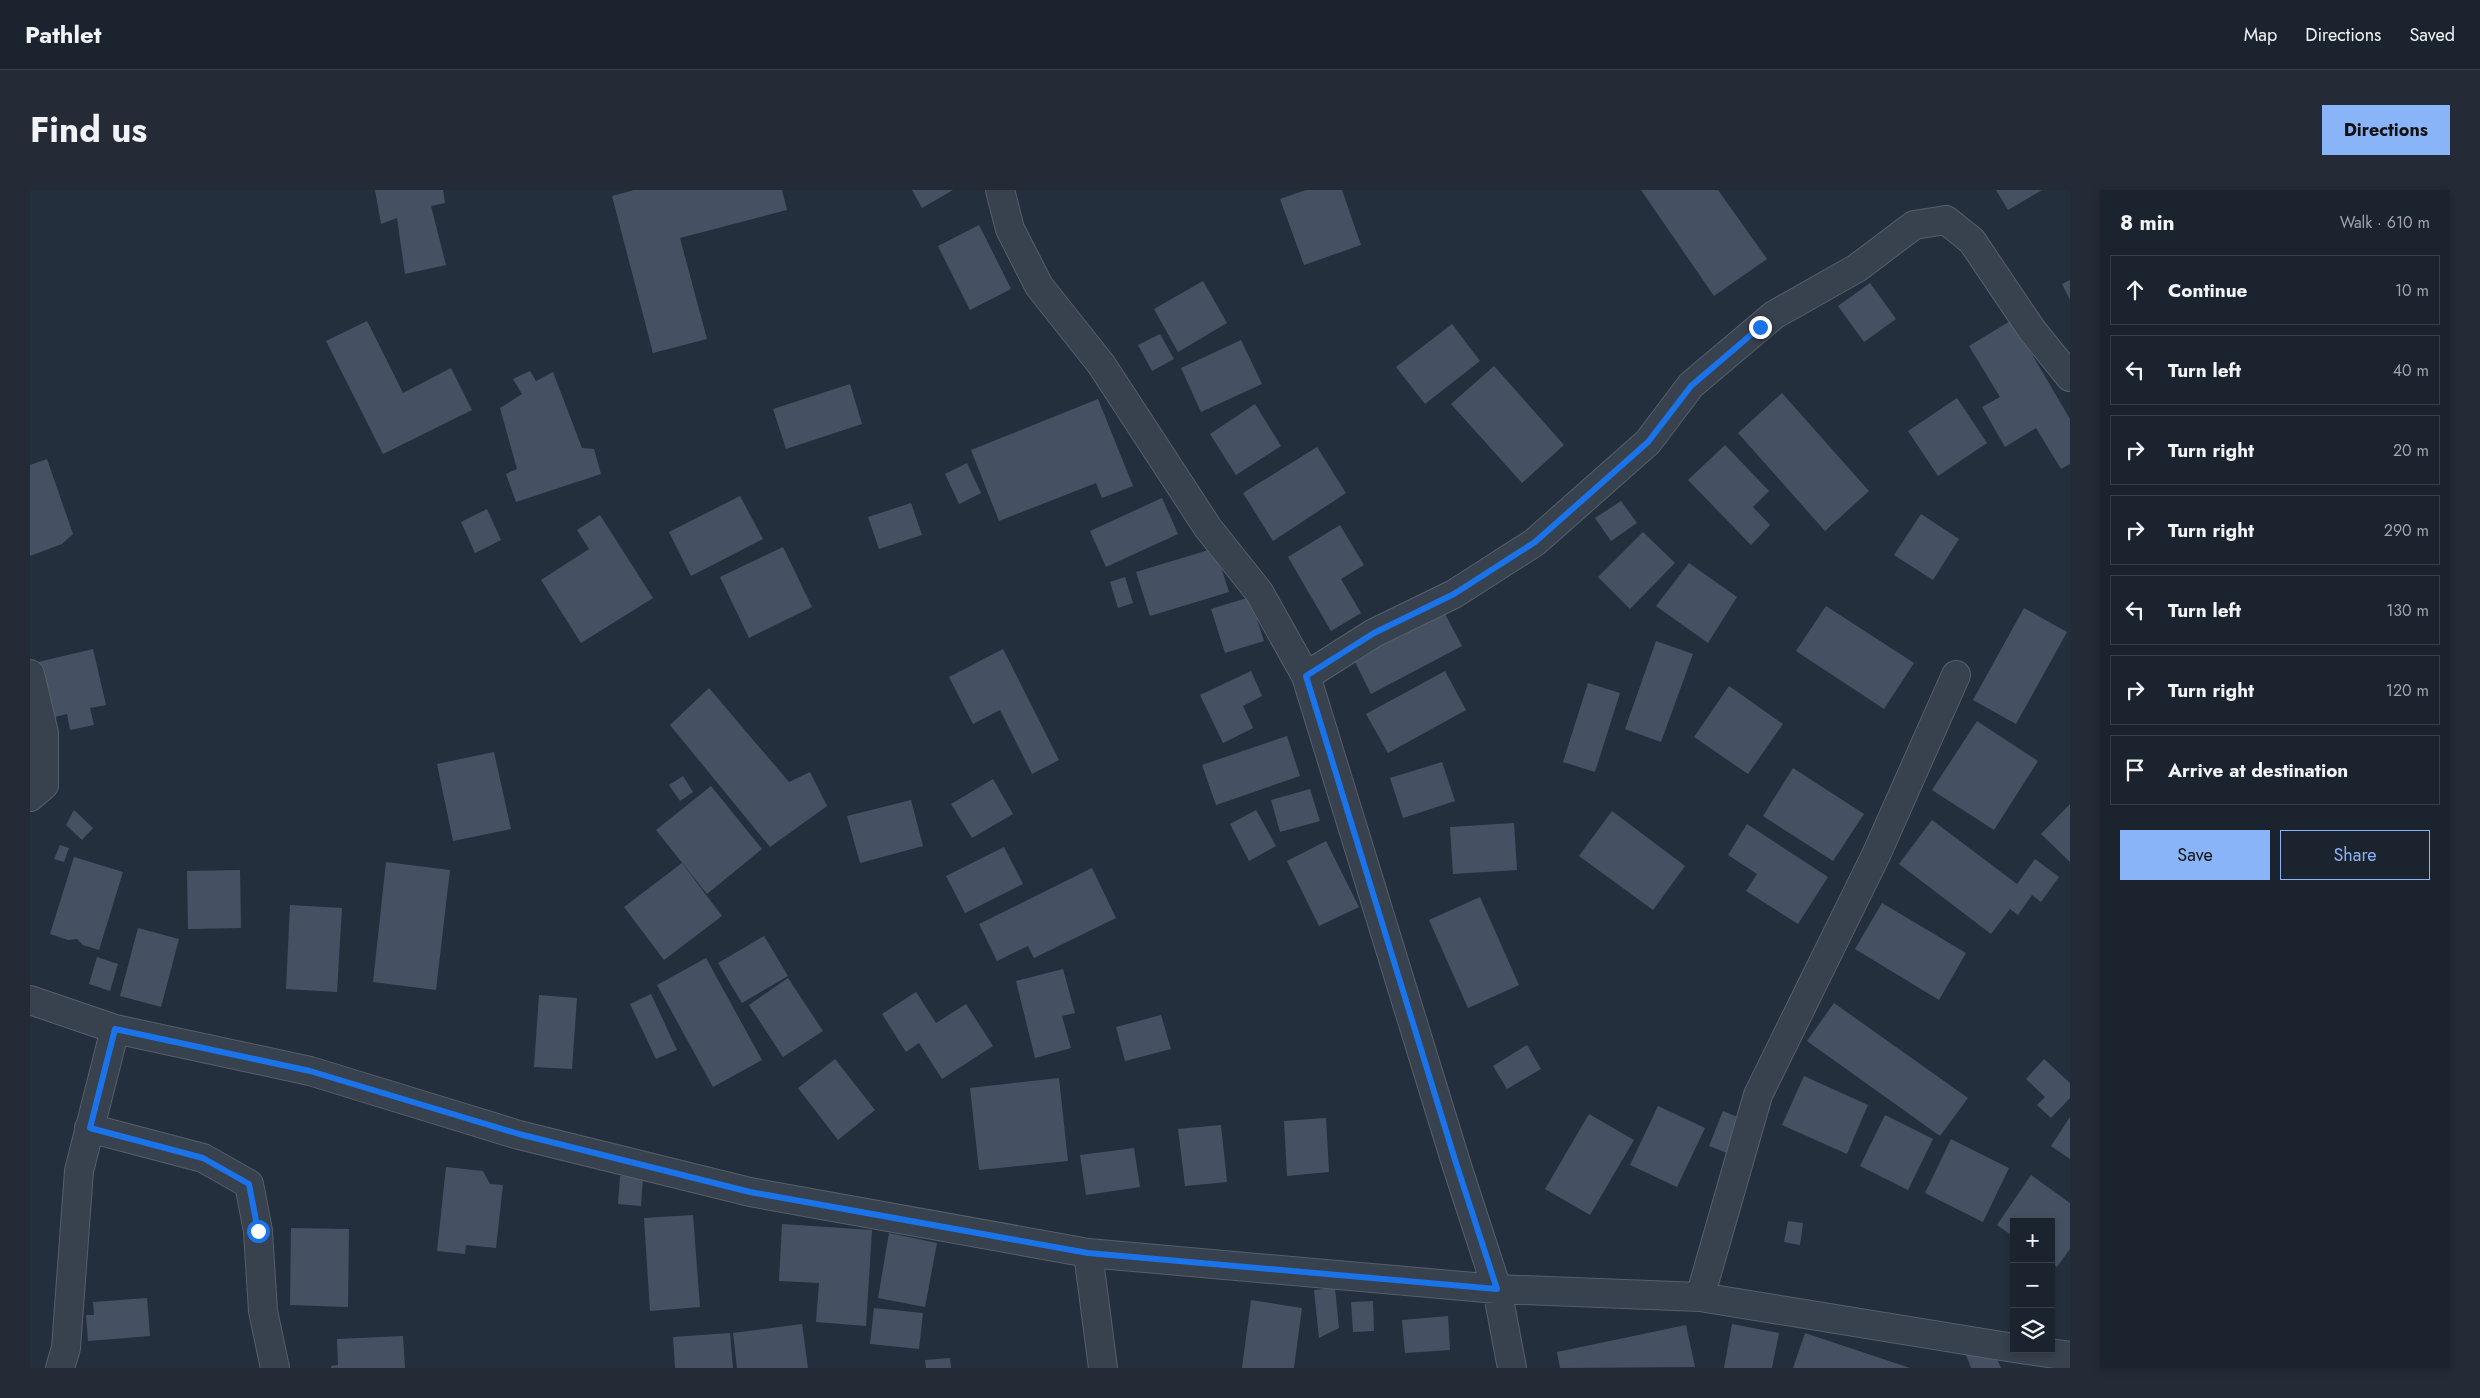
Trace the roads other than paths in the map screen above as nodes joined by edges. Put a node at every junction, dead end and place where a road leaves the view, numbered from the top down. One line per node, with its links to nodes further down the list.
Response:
1 (1000, 190): 5 (street)
2 (2070, 377): 5 (street)
3 (30, 674): 6 (street)
4 (1956, 675): 12 (street)
5 (1306, 676): 11 (street)
6 (30, 797)
7 (30, 1000): 8 (street)
8 (115, 1029): 9 (street); 10 (street)
9 (90, 1128): 16 (street); 17 (street)
10 (1088, 1253): 11 (street); 18 (street)
11 (1497, 1289): 12 (street); 19 (street)
12 (1700, 1297): 13 (street)
13 (2010, 1347)
14 (2034, 1353): 15 (street)
15 (2059, 1360)
16 (60, 1368)
17 (275, 1368)
18 (1103, 1368)
19 (1512, 1368)

